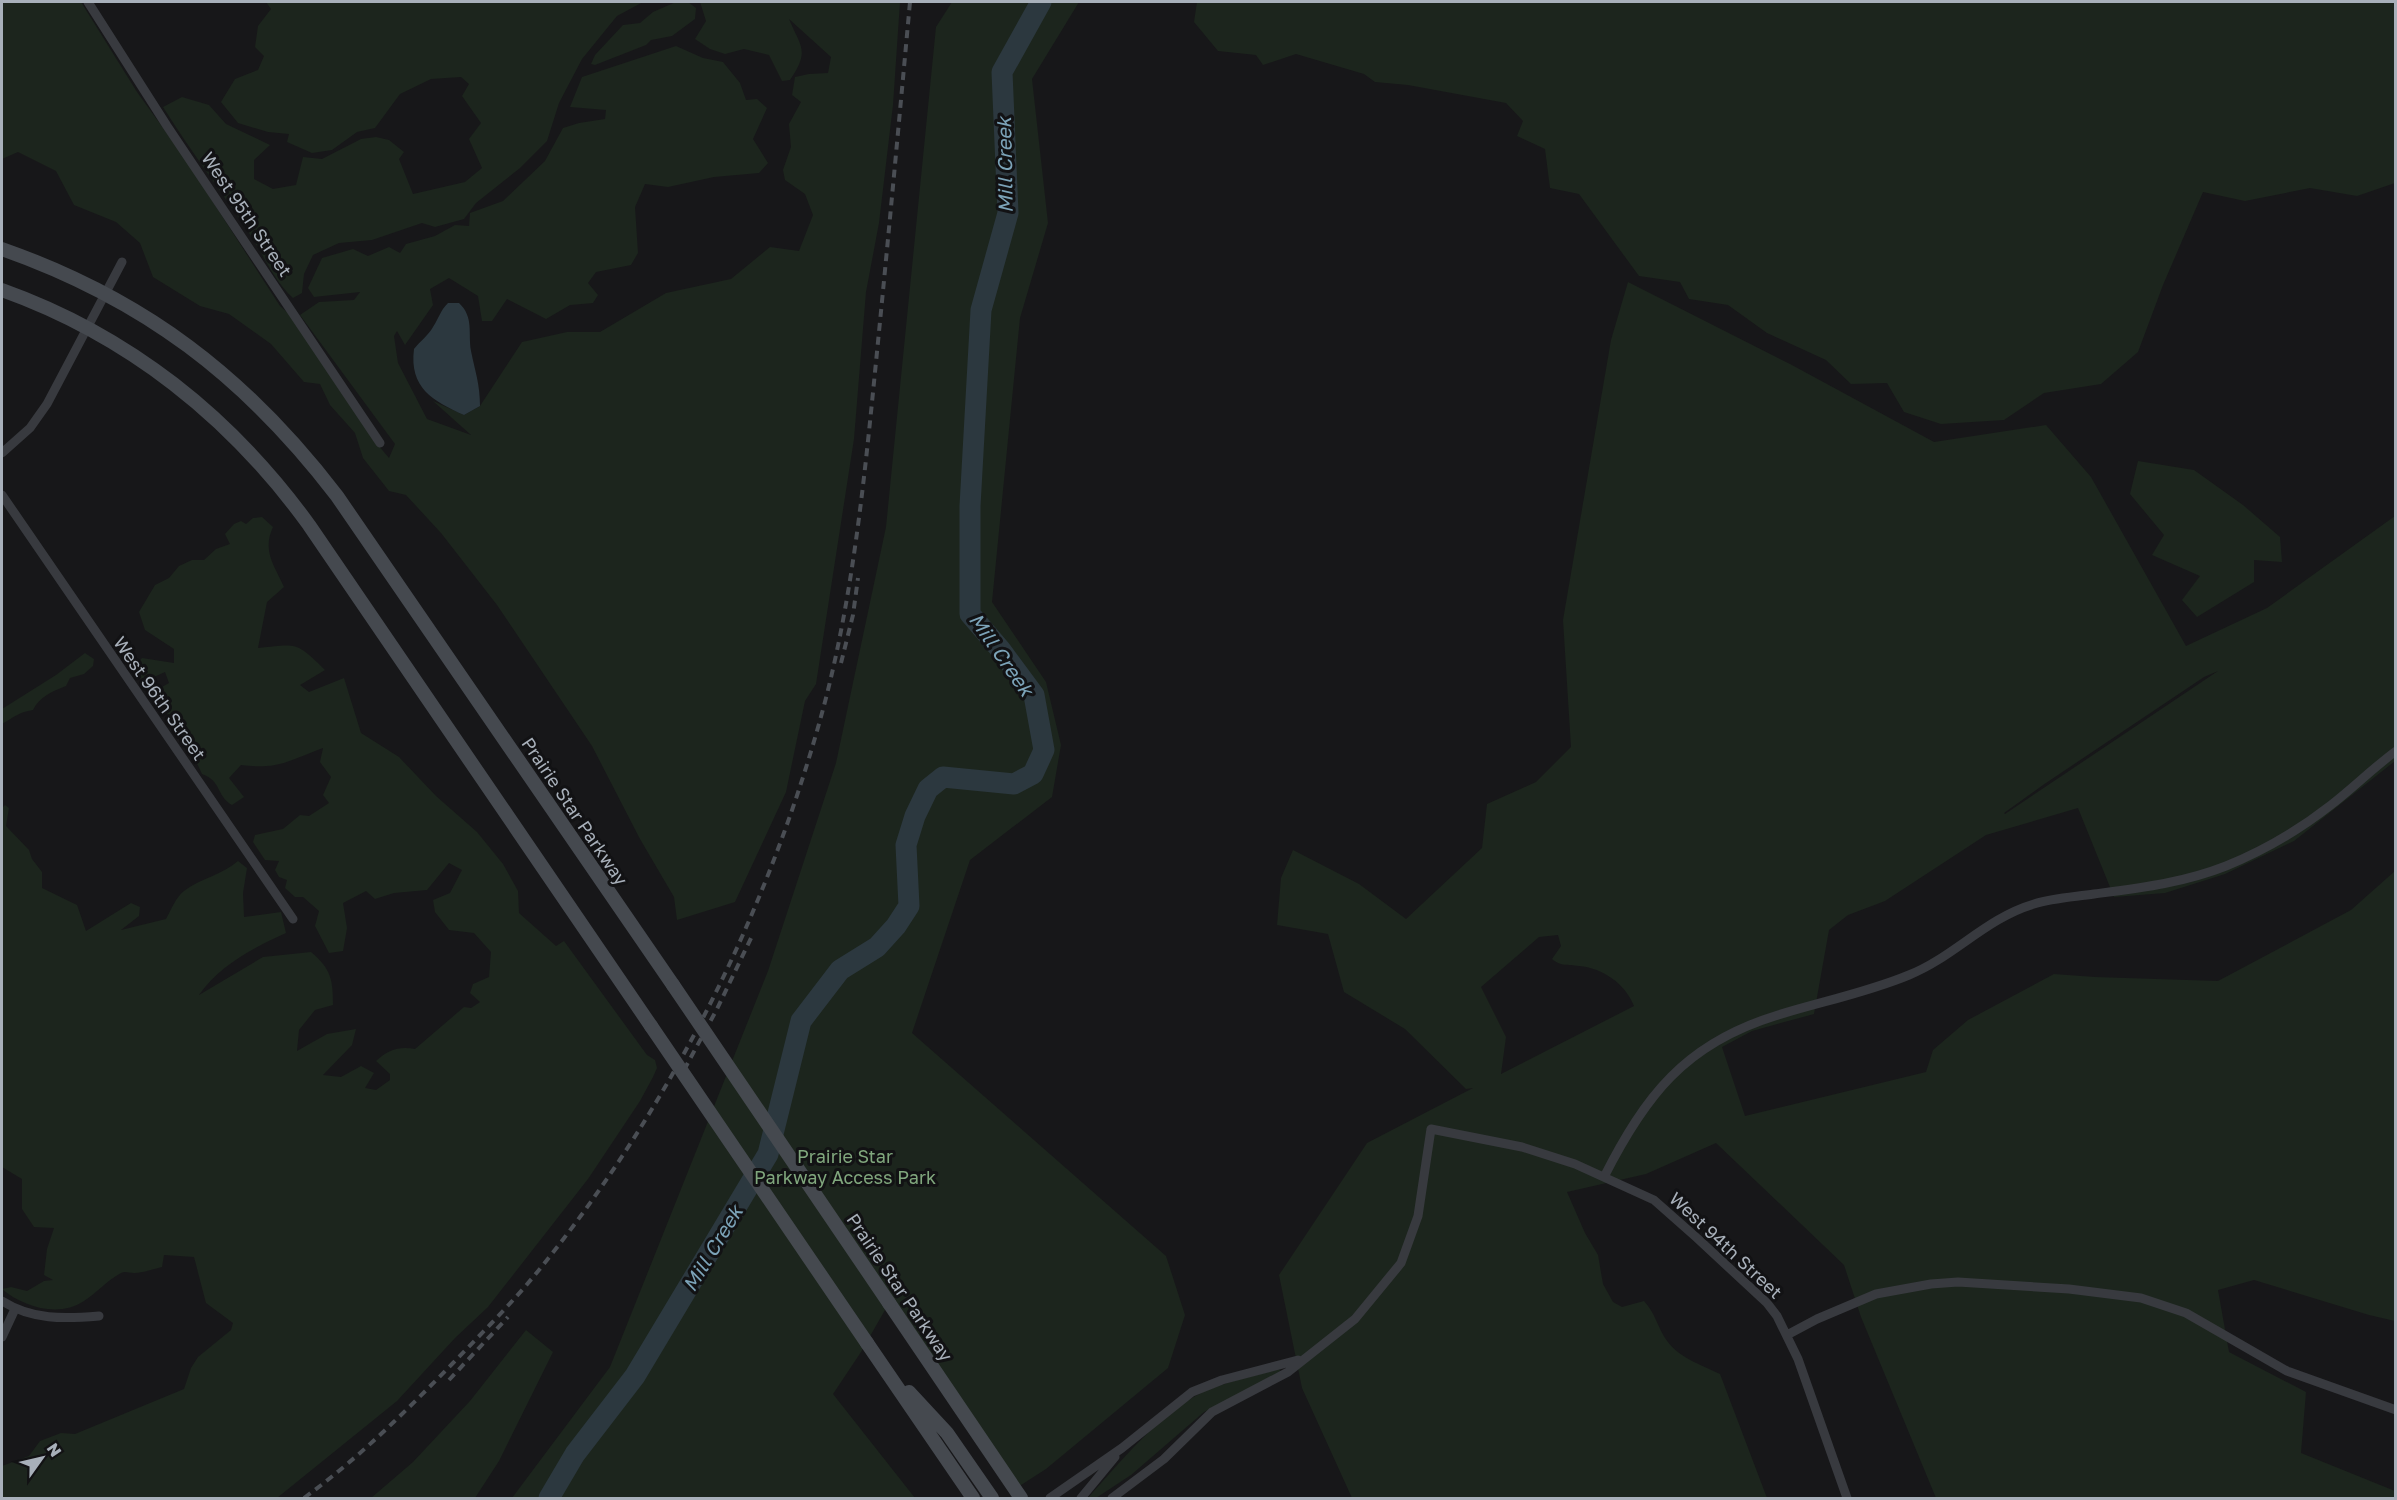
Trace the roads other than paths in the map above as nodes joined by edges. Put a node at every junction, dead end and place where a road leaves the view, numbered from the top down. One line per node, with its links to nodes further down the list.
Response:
1 (88, 2): 7 (street, West 95th Street)
2 (2, 249): 5 (main road, Prairie Star Parkway)
3 (122, 262): 5 (street)
4 (2, 290): 6 (main road)
5 (106, 292): 6 (street); 24 (main road, Prairie Star Parkway, bridge)
6 (88, 328): 8 (street); 19 (main road, bridge)
7 (380, 443)
8 (2, 453)
9 (2, 495): 11 (street, West 96th Street)
10 (2396, 752): 12 (street)
11 (293, 919)
12 (1605, 1177): 16 (street, West 94th Street); 18 (street, West 94th Street)
13 (2, 1300): 14 (street)
14 (15, 1309): 15 (street); 17 (street)
15 (99, 1316)
16 (1787, 1335): 20 (street); 28 (street, West 94th Street)
17 (2, 1337)
18 (1311, 1354): 21 (street); 27 (street)
19 (891, 1378): 22 (main road); 23 (main road)
20 (2396, 1410)
21 (1122, 1448): 25 (street); 26 (street)
22 (973, 1498)
23 (992, 1498)
24 (1021, 1498)
25 (1050, 1498)
26 (1081, 1498)
27 (1112, 1498)
28 (1847, 1498)

